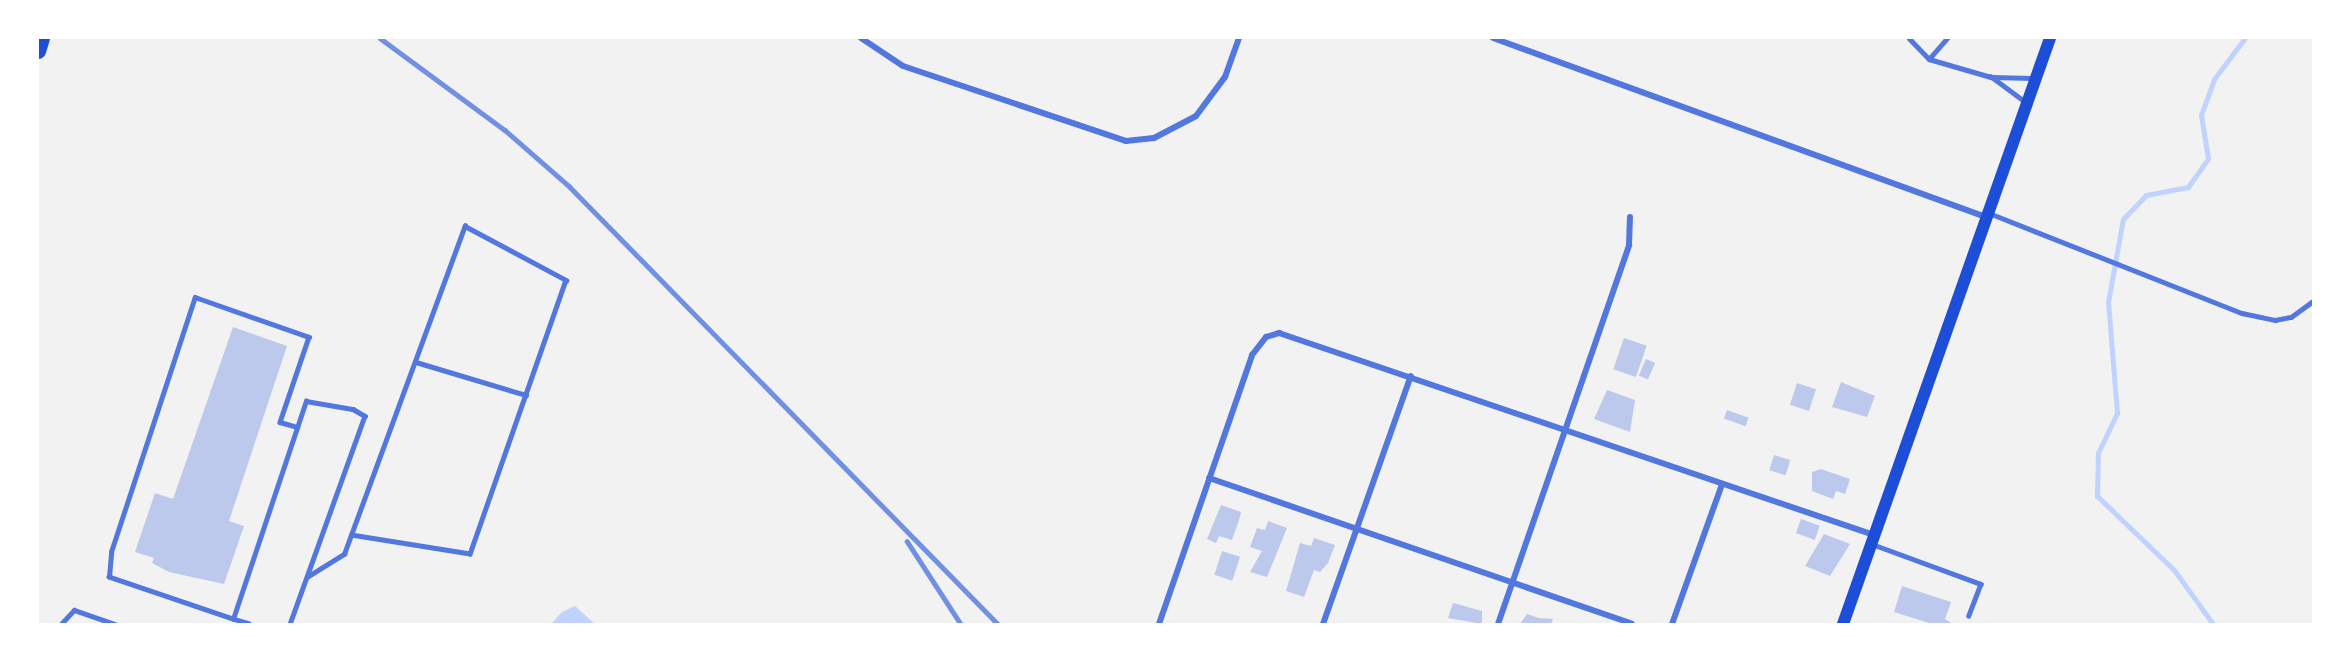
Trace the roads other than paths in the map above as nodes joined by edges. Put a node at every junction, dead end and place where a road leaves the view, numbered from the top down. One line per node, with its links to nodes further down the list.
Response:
1 (42, 38): 8 (main road)
2 (861, 38): 3 (street)
3 (1239, 38)
4 (1493, 38): 13 (street)
5 (1909, 38): 9 (lane)
6 (1947, 38): 9 (lane)
7 (2050, 38): 11 (main road)
8 (38, 51)
9 (1929, 59): 10 (lane)
10 (1991, 77): 11 (lane); 12 (lane)
11 (2035, 78): 12 (main road)
12 (2027, 103): 13 (main road)
13 (1988, 215): 15 (lane); 25 (main road)
14 (1630, 217): 20 (street)
15 (2313, 300)
16 (416, 362): 18 (lane); 18 (lane); 24 (lane)
17 (1412, 376): 20 (street); 21 (street); 23 (street)
18 (526, 395): 24 (lane)
19 (297, 427): 26 (lane); 29 (lane); 29 (lane)
20 (1566, 428): 22 (street); 27 (street)
21 (1209, 478): 23 (street); 34 (street)
22 (1722, 484): 25 (street); 38 (street)
23 (1356, 529): 27 (street); 35 (street)
24 (351, 535): 26 (lane)
25 (1873, 540): 28 (lane); 39 (main road)
26 (307, 577): 33 (lane)
27 (1512, 584): 36 (street); 37 (street)
28 (1969, 615)
29 (233, 619): 32 (lane)
30 (61, 624): 31 (lane)
31 (114, 624)
32 (249, 624)
33 (290, 624)
34 (1159, 624)
35 (1323, 624)
36 (1498, 624)
37 (1632, 624)
38 (1672, 624)
39 (1844, 624)

